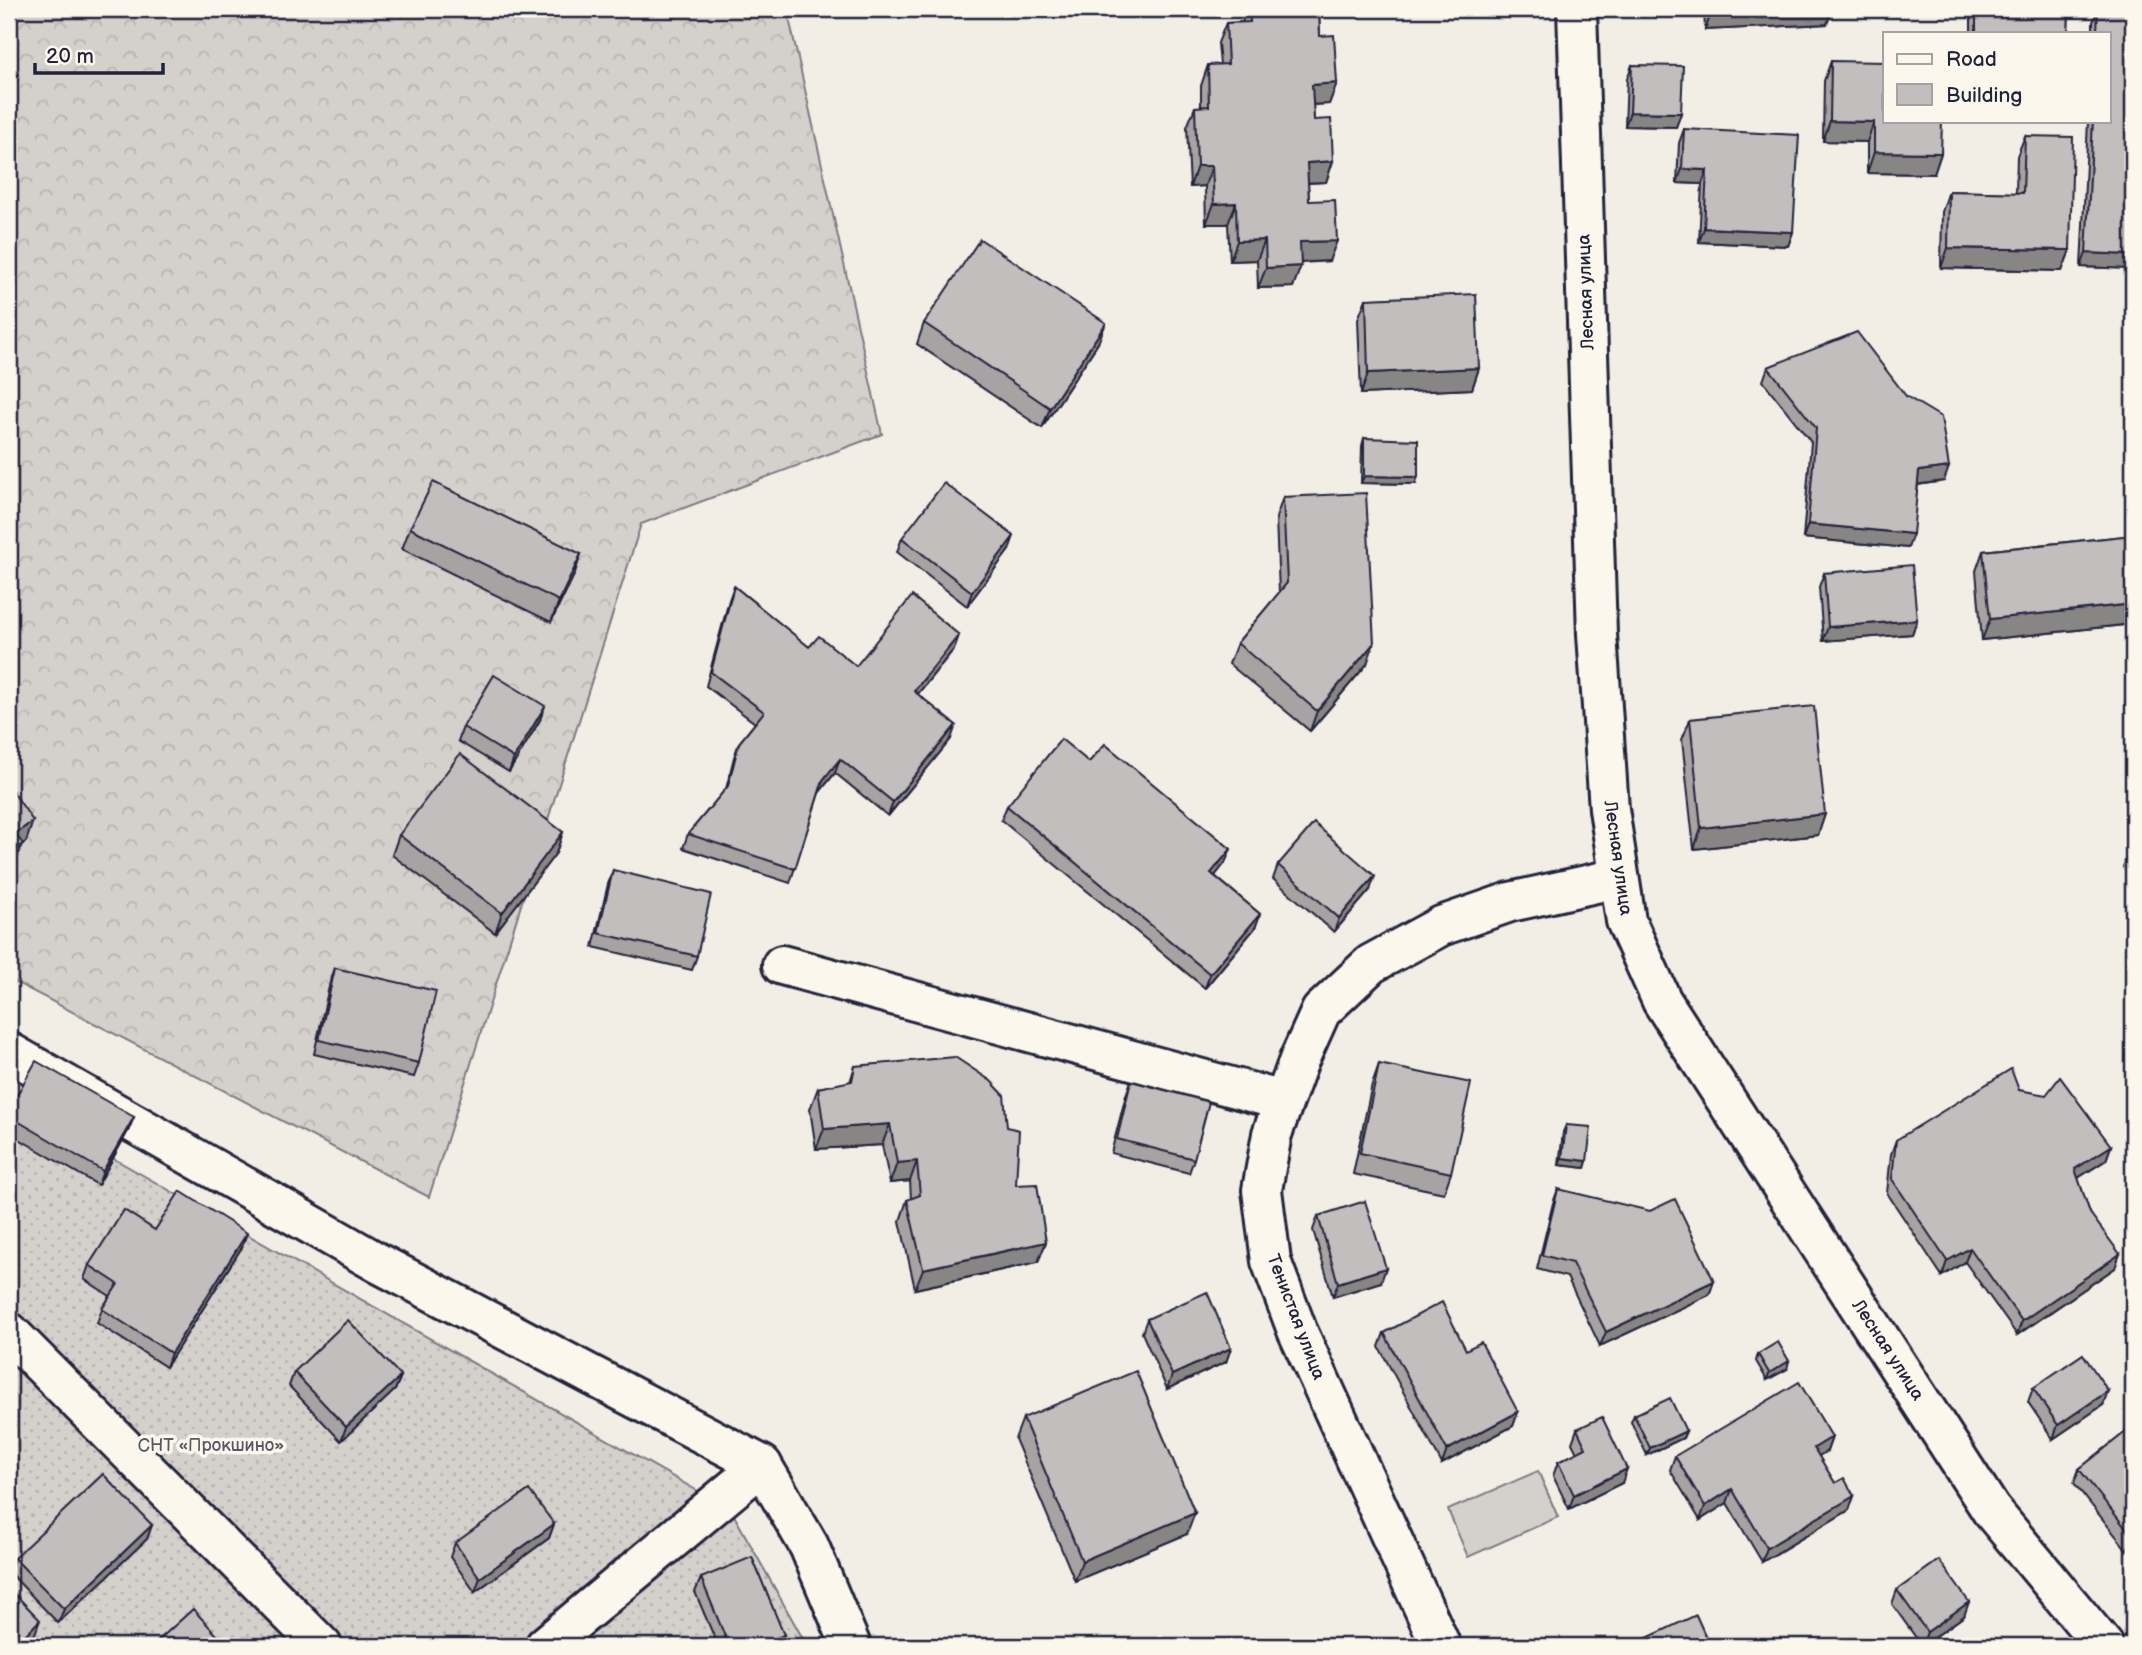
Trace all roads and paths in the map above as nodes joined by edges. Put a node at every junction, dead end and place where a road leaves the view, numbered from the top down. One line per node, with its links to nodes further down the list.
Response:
1 (1577, 9): 2 (street, Лесная улица)
2 (1618, 878): 5 (street, Тенистая улица); 12 (street, Лесная улица)
3 (782, 965): 5 (street)
4 (9, 1052): 7 (street)
5 (1283, 1101): 11 (street, Тенистая улица)
6 (9, 1332): 8 (street)
7 (762, 1465): 9 (street); 10 (street)
8 (322, 1646)
9 (545, 1646)
10 (851, 1646)
11 (1441, 1646)
12 (2104, 1646)

